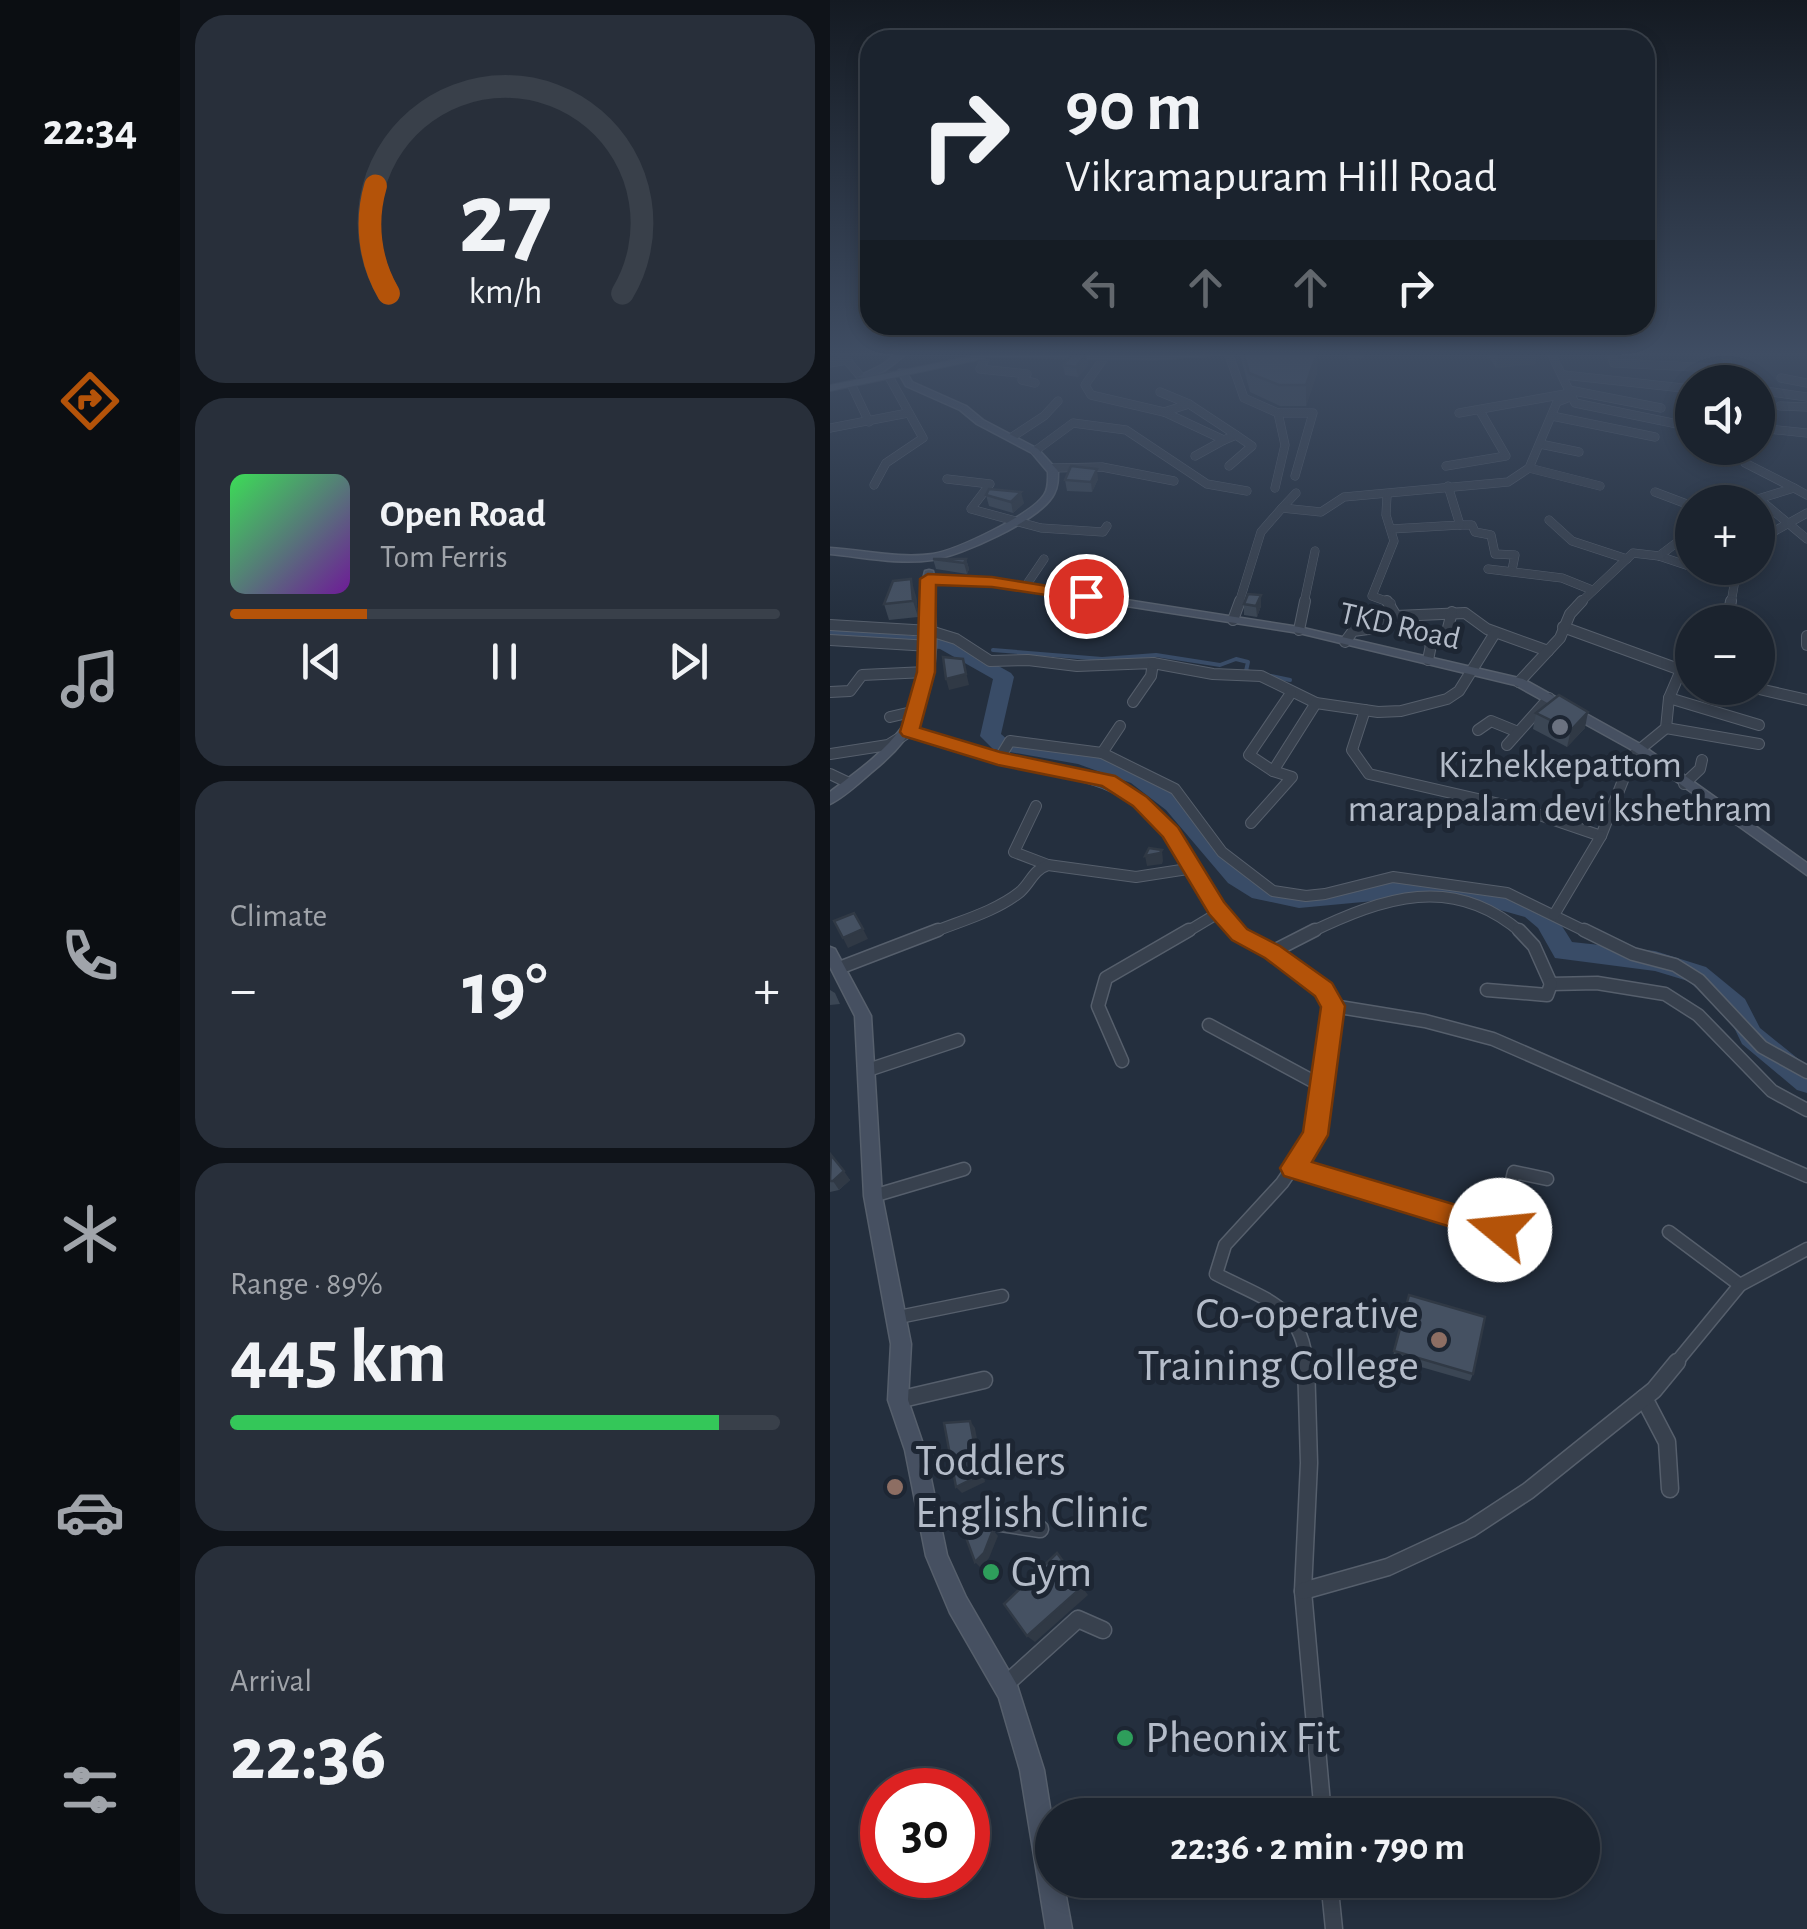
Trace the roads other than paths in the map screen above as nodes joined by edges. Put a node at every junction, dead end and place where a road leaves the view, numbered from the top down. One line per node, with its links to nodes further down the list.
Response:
1 (919, 441): 23 (street)
2 (1017, 441): 12 (main road)
3 (1049, 441): 12 (street)
4 (1143, 441): 28 (street)
5 (1222, 441): 14 (street)
6 (1245, 441): 16 (street)
7 (1284, 441): 26 (street)
8 (1305, 441): 20 (street)
9 (1497, 441): 17 (street)
10 (1541, 441): 11 (street)
11 (1540, 444): 13 (street); 19 (street)
12 (1034, 452): 18 (main road)
13 (1579, 452)
14 (1194, 456)
15 (1748, 465): 27 (street)
16 (1229, 466)
17 (1446, 466)
18 (1052, 468): 22 (street); 40 (main road)
19 (1529, 468): 24 (street); 25 (street)
20 (1295, 476)
21 (947, 479): 40 (street)
22 (1174, 481)
23 (874, 485)
24 (1448, 486): 32 (street); 43 (street)
25 (1600, 486)
26 (1276, 488)
27 (1794, 488): 33 (street); 34 (street)
28 (1229, 490): 29 (street); 36 (street)
29 (1247, 491)
30 (1296, 492): 37 (street)
31 (1655, 492): 35 (street)
32 (1387, 494): 37 (street); 46 (street)
33 (1775, 494)
34 (1807, 496)
35 (1675, 500)
36 (1223, 501)
37 (1282, 508): 63 (street)
38 (1775, 512): 42 (street)
39 (1807, 513): 42 (street)
40 (1014, 520): 44 (street); 52 (main road)
41 (1549, 520): 54 (street)
42 (1788, 522): 45 (street); 47 (street)
43 (1460, 525): 46 (street); 57 (street)
44 (1107, 526)
45 (1775, 529)
46 (1390, 530): 62 (street)
47 (1807, 539)
48 (1675, 545): 51 (street)
49 (830, 551): 52 (main road)
50 (1315, 552): 66 (street)
51 (1659, 556): 54 (street); 55 (street)
52 (932, 557): 58 (main road)
53 (1044, 558): 59 (street)
54 (1626, 559): 60 (street)
55 (1675, 561)
56 (1488, 569): 57 (street)
57 (1512, 570): 60 (street)
58 (928, 579): 59 (main road, TKD Road); 69 (main road)
59 (1025, 588): 63 (main road, TKD Road)
60 (1592, 590): 65 (street)
61 (1452, 612): 62 (street); 67 (street); 74 (street)
62 (1396, 616): 71 (street)
63 (1233, 620): 66 (main road, TKD Road)
64 (830, 626): 69 (street)
65 (1563, 626): 73 (street); 76 (street)
66 (1299, 630): 71 (main road, TKD Road)
67 (1495, 633): 73 (street); 77 (street)
68 (1807, 636): 72 (street)
69 (930, 639): 70 (street); 75 (street); 78 (main road)
70 (830, 640)
71 (1345, 642): 74 (main road, TKD Road)
72 (1807, 645)
73 (1548, 651): 79 (street)
74 (1428, 660): 77 (main road, TKD Road)
75 (1152, 664): 82 (street); 87 (street)
76 (1675, 667)
77 (1475, 671): 79 (main road, TKD Road); 89 (street)
78 (926, 672): 81 (street); 90 (main road)
79 (1519, 682): 84 (main road, TKD Road)
80 (1675, 689): 85 (street)
81 (830, 692)
82 (1290, 693): 88 (street); 105 (street)
83 (1775, 693): 86 (street)
84 (1549, 698): 97 (street); 100 (main road, TKD Road)
85 (1669, 698): 92 (street); 94 (street)
86 (1807, 700)
87 (1133, 702)
88 (1316, 703): 89 (street); 105 (street)
89 (1366, 710): 112 (street)
90 (916, 711): 91 (street); 96 (main road)
91 (890, 717)
92 (1759, 725)
93 (1120, 726): 102 (street)
94 (1666, 728): 99 (street); 100 (street)
95 (1478, 730): 97 (street)
96 (909, 732): 101 (street); 103 (street); 107 (main road)
97 (1518, 732): 98 (street)
98 (1506, 744)
99 (1759, 744)
100 (1638, 748): 108 (main road, TKD Road); 112 (street)
101 (830, 754)
102 (1102, 754): 103 (street); 117 (street)
103 (998, 758): 115 (street)
104 (1702, 760): 108 (street)
105 (1273, 771): 111 (street)
106 (830, 774): 107 (street)
107 (850, 783): 109 (main road)
108 (1684, 784): 113 (main road, TKD Road)
109 (830, 799)
110 (1036, 806): 114 (street)
111 (1251, 824)
112 (1601, 836): 117 (street)
113 (1805, 865)
114 (1054, 866): 115 (street); 119 (street)
115 (1194, 868): 116 (street)
116 (1220, 912): 118 (street); 125 (street)
117 (1554, 914): 127 (street)
118 (1272, 952): 120 (street); 122 (street)
119 (834, 961): 126 (main road)
120 (1551, 984): 121 (street); 129 (street)
121 (1487, 990)
122 (1333, 1006): 128 (street); 132 (street)
123 (1210, 1026): 128 (street)
124 (958, 1040): 126 (street)
125 (1122, 1061)
126 (868, 1070): 134 (main road)
127 (1807, 1072)
128 (1320, 1084): 130 (street)
129 (1807, 1110)
130 (1293, 1168): 135 (street); 148 (street)
131 (964, 1169): 134 (street)
132 (1807, 1176)
133 (1547, 1179): 135 (street)
134 (873, 1196): 141 (main road)
135 (1500, 1230): 137 (street)
136 (1669, 1232): 139 (street)
137 (1526, 1238)
138 (1807, 1248): 139 (street)
139 (1740, 1284): 143 (street)
140 (1002, 1296): 141 (street)
141 (894, 1318): 144 (main road)
142 (984, 1380): 144 (street)
143 (1644, 1398): 145 (street); 148 (street)
144 (898, 1400): 146 (main road)
145 (1670, 1489)
146 (928, 1512): 147 (street); 150 (main road)
147 (1040, 1529)
148 (1303, 1591): 151 (street)
149 (1103, 1630): 150 (street)
150 (1005, 1685): 153 (main road)
151 (1322, 1798)
152 (1331, 1898): 154 (street)
153 (1059, 1929)
154 (1334, 1929)

